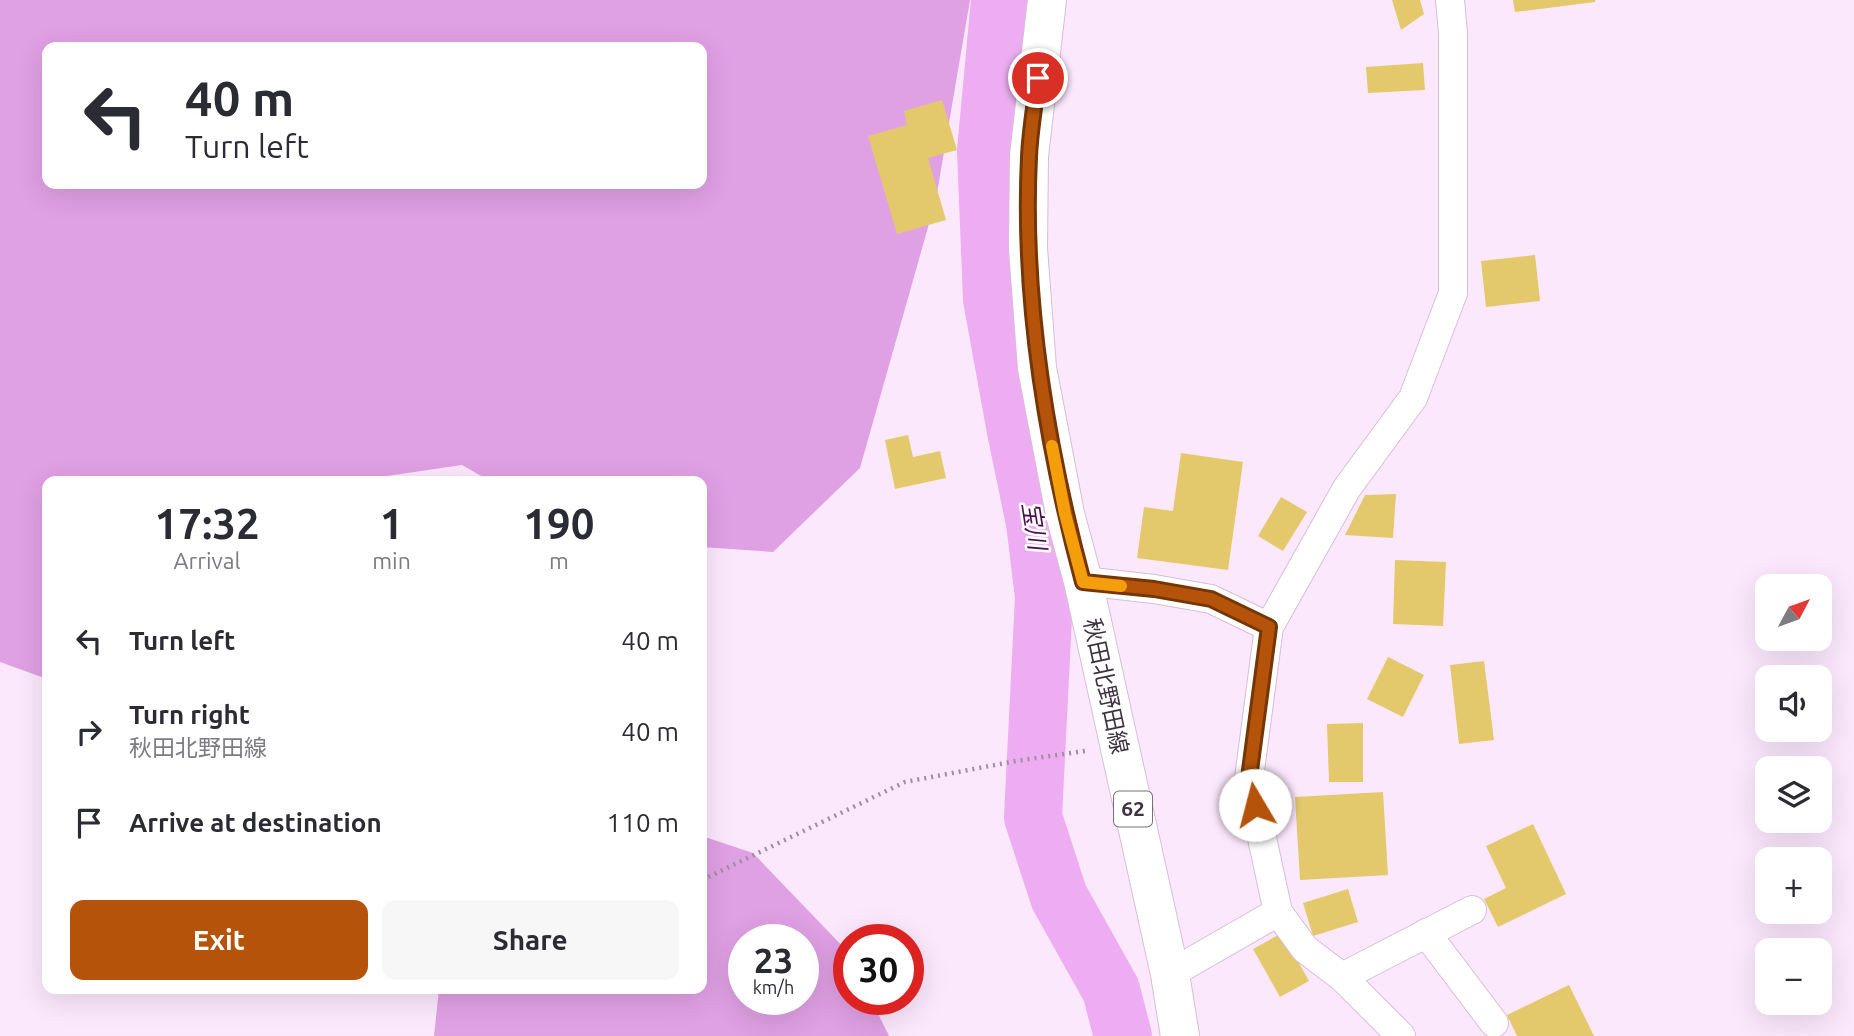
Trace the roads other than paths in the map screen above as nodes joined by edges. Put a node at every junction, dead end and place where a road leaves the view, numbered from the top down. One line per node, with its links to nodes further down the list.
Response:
1 (1047, 0): 3 (main road, 秋田北野田線 / 62)
2 (1450, 0): 4 (street)
3 (1083, 582): 4 (street); 8 (main road, 秋田北野田線 / 62)
4 (1269, 627): 6 (street)
5 (1472, 910): 7 (street)
6 (1278, 912): 8 (street); 9 (street)
7 (1426, 933): 9 (street); 10 (street)
8 (1170, 974): 11 (main road, 秋田北野田線 / 62)
9 (1342, 977): 12 (street)
10 (1494, 1023)
11 (1180, 1036)
12 (1402, 1036)

